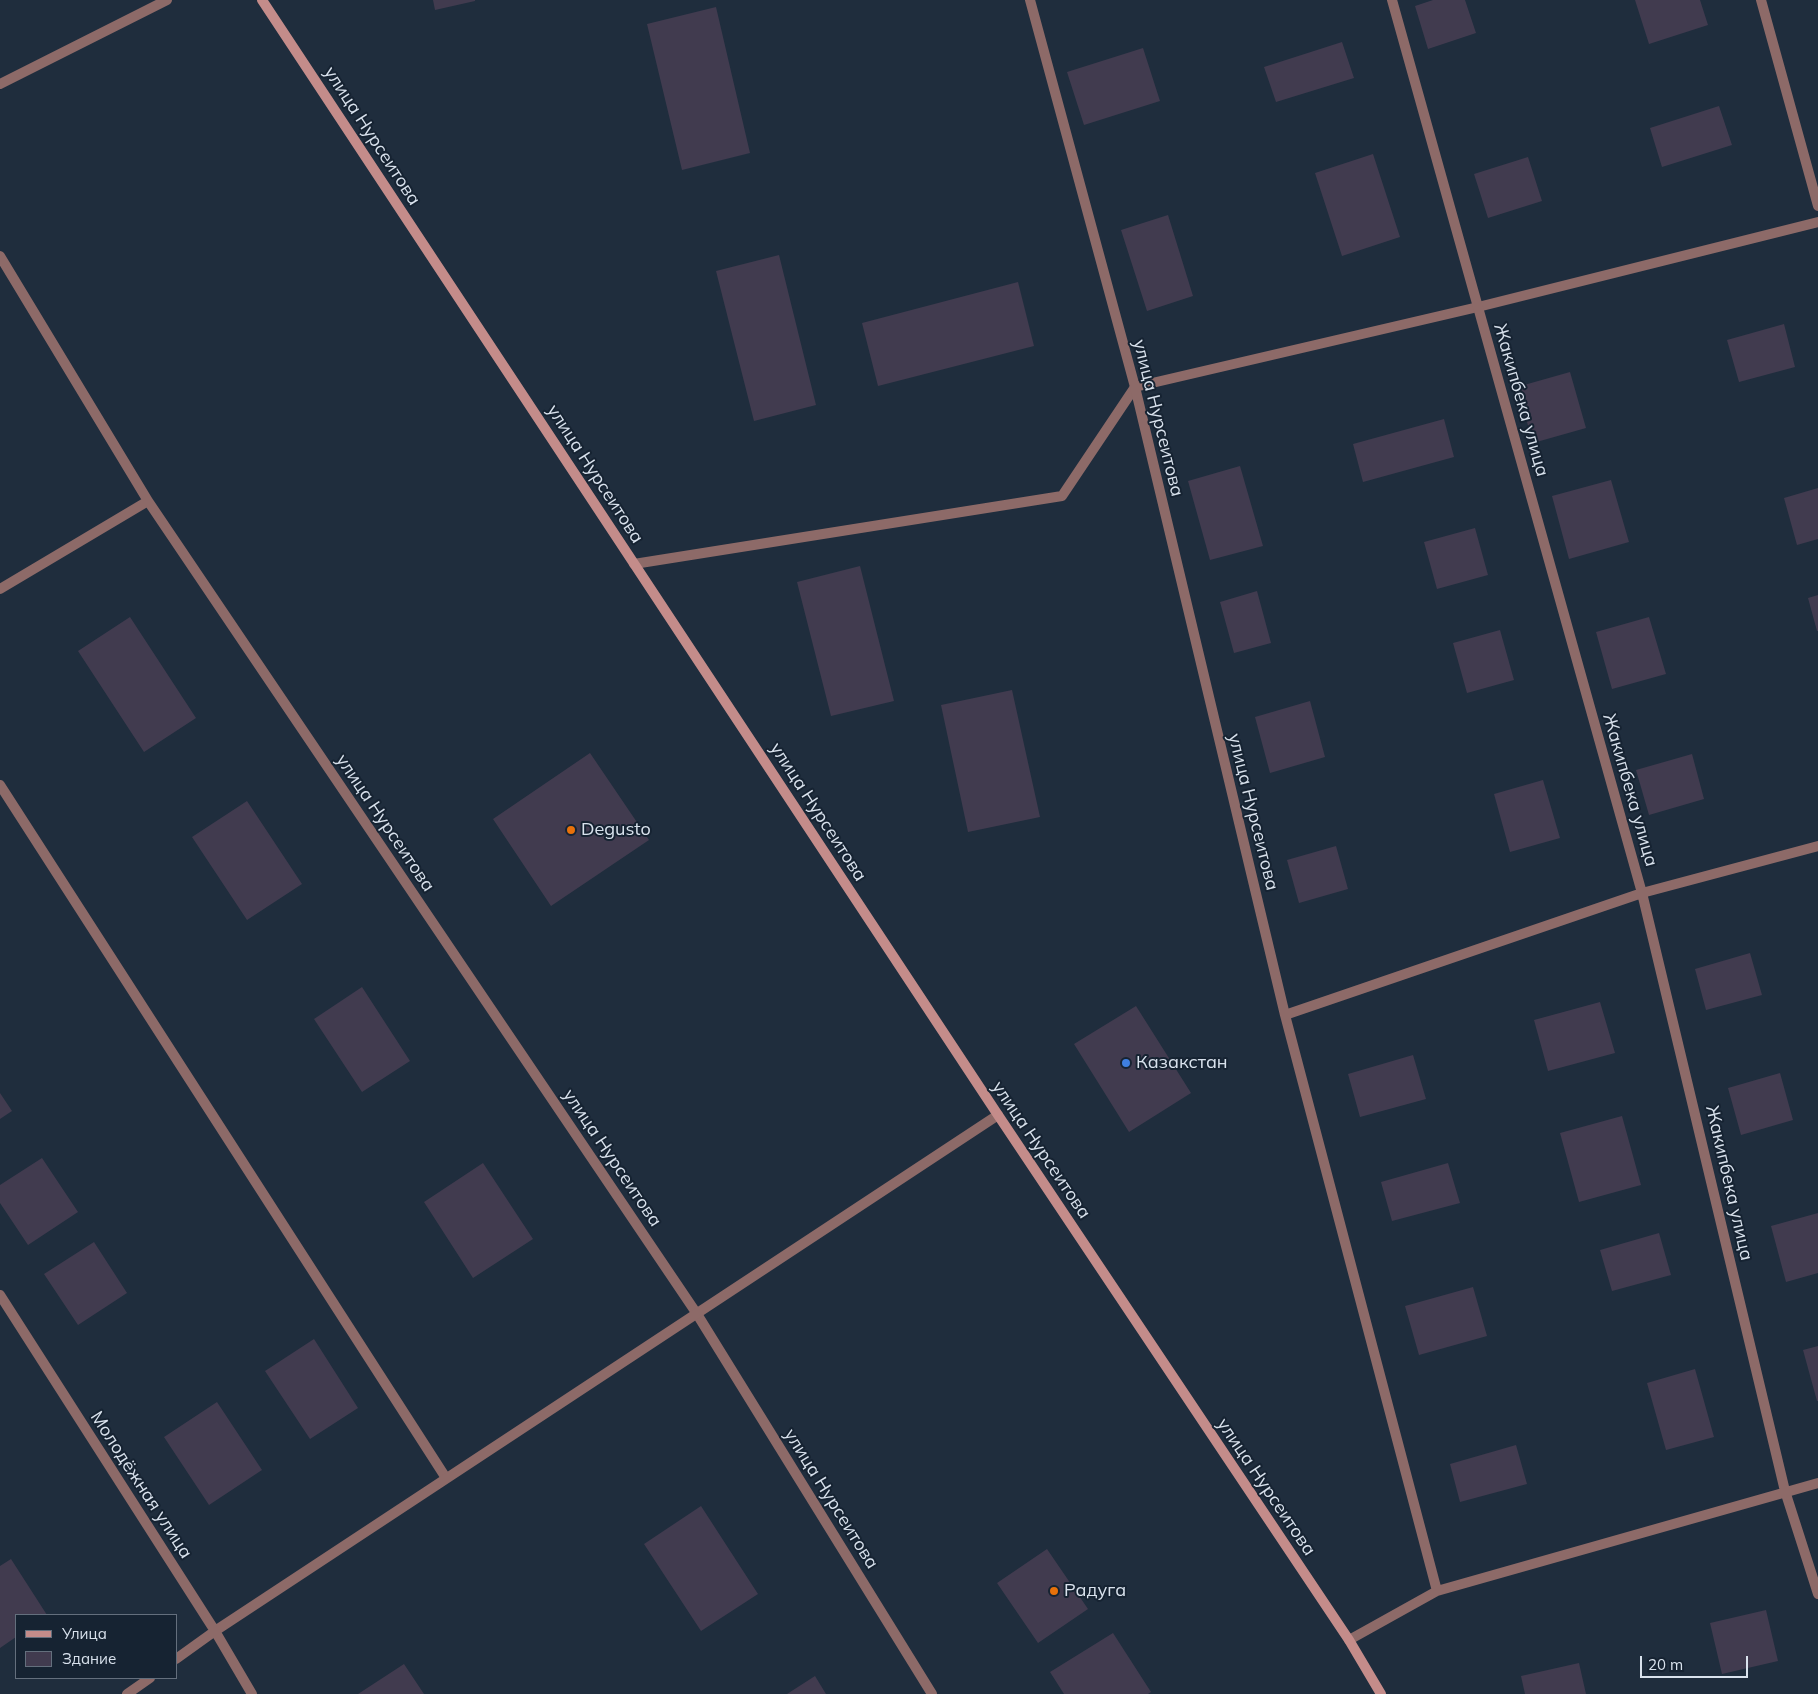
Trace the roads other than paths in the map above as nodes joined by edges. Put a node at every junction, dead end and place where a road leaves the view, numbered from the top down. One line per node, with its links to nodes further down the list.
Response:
1 (167, 0): 6 (street)
2 (262, 0): 13 (main road, улица Нурсеитова)
3 (1030, 0): 11 (street, улица Нурсеитова)
4 (1392, 0): 10 (street, Жакипбека улица)
5 (1760, 0): 7 (street)
6 (0, 84)
7 (1818, 206)
8 (1818, 222): 10 (street)
9 (0, 256): 12 (street, улица Нурсеитова)
10 (1478, 307): 11 (street); 17 (street, Жакипбека улица)
11 (1135, 387): 13 (street); 18 (street, улица Нурсеитова)
12 (148, 501): 14 (street); 21 (street, улица Нурсеитова)
13 (634, 564): 19 (main road, улица Нурсеитова)
14 (0, 589)
15 (0, 785): 22 (street)
16 (1818, 846): 17 (street)
17 (1642, 893): 18 (street); 24 (street, Жакипбека улица)
18 (1286, 1015): 25 (street, улица Нурсеитова)
19 (998, 1116): 21 (street); 28 (main road, улица Нурсеитова)
20 (0, 1295): 27 (street, Молодёжная улица)
21 (697, 1314): 22 (street); 34 (street, улица Нурсеитова)
22 (446, 1478): 27 (street)
23 (1818, 1483): 24 (street)
24 (1785, 1491): 25 (street); 26 (street, Жакипбека улица)
25 (1437, 1591): 28 (street)
26 (1818, 1594)
27 (215, 1630): 29 (street); 33 (street, Молодёжная улица)
28 (1349, 1640): 31 (main road, улица Нурсеитова)
29 (178, 1658)
30 (149, 1679): 32 (street)
31 (1379, 1693)
32 (128, 1694)
33 (252, 1694)
34 (932, 1694)

